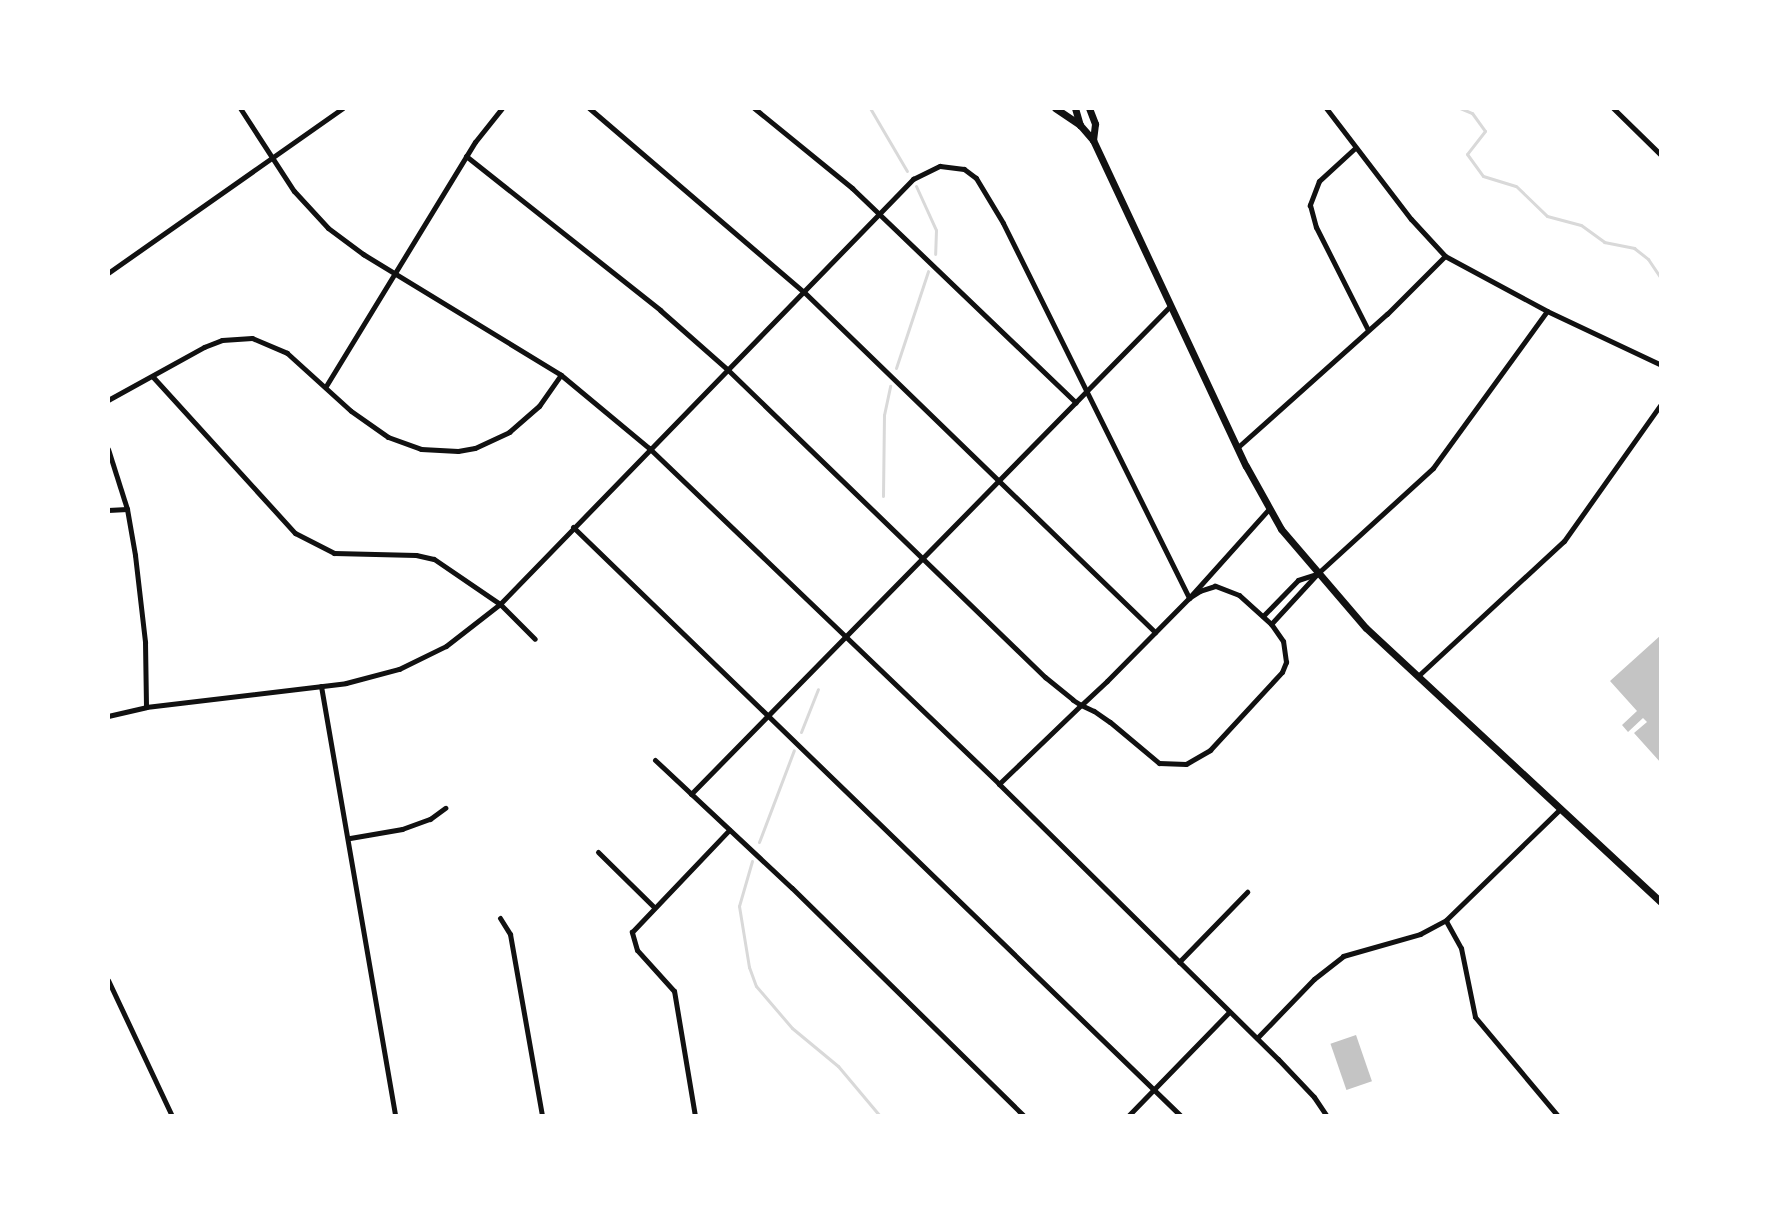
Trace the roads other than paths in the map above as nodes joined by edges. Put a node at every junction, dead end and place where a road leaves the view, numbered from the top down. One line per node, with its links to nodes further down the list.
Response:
1 (240, 108): 16 (street)
2 (343, 108): 16 (street)
3 (502, 108): 15 (street)
4 (589, 108): 21 (street)
5 (754, 108): 17 (street)
6 (1055, 108): 11 (main road)
7 (1075, 108): 11 (main road)
8 (1089, 108): 12 (main road)
9 (1326, 108): 13 (street)
10 (1613, 108): 14 (street)
11 (1080, 125): 12 (main road)
12 (1093, 140): 22 (main road)
13 (1356, 148): 18 (street); 24 (street)
14 (1661, 155)
15 (466, 156): 20 (street); 26 (street)
16 (275, 158): 19 (street); 20 (street)
17 (879, 214): 21 (street); 30 (street); 32 (street)
18 (1445, 256): 23 (street); 24 (street)
19 (108, 273)
20 (396, 274): 27 (street); 29 (street)
21 (804, 292): 26 (street); 37 (street)
22 (1170, 306): 30 (street); 34 (main road)
23 (1547, 311): 25 (street); 43 (street)
24 (1368, 330): 34 (street)
25 (1661, 365)
26 (727, 369): 35 (street); 42 (street)
27 (561, 375): 29 (street); 35 (street)
28 (153, 377): 29 (street); 31 (street); 45 (street)
29 (326, 386)
30 (1087, 392): 32 (street); 44 (street)
31 (108, 400)
32 (1076, 403): 37 (street)
33 (1661, 404): 51 (street)
34 (1238, 447): 40 (main road)
35 (649, 448): 41 (street); 49 (street)
36 (108, 449): 38 (street)
37 (1000, 480): 42 (street); 48 (street)
38 (127, 509): 39 (street); 54 (street)
39 (108, 510)
40 (1268, 510): 43 (main road); 44 (street)
41 (573, 527): 45 (street); 55 (street)
42 (922, 559): 49 (street); 53 (street)
43 (1317, 574): 46 (street); 47 (street); 51 (main road)
44 (1189, 598): 46 (street); 48 (street)
45 (500, 604): 50 (street); 52 (street)
46 (1263, 616): 47 (street)
47 (1271, 624): 53 (street)
48 (1155, 632): 53 (street)
49 (846, 636): 55 (street); 58 (street)
50 (535, 639)
51 (1418, 676): 61 (main road)
52 (321, 686): 54 (street); 63 (street)
53 (1081, 705): 58 (street)
54 (146, 707): 56 (street)
55 (768, 715): 59 (street); 74 (street)
56 (108, 716)
57 (655, 760): 59 (street)
58 (999, 784): 70 (street)
59 (691, 794): 62 (street)
60 (445, 808): 63 (street)
61 (1560, 809): 66 (main road); 69 (street)
62 (729, 830): 67 (street); 79 (street)
63 (350, 838): 76 (street)
64 (598, 852): 67 (street)
65 (1247, 892): 70 (street)
66 (1661, 902)
67 (654, 907): 78 (street)
68 (500, 918): 77 (street)
69 (1446, 920): 73 (street); 83 (street)
70 (1179, 962): 72 (street)
71 (108, 980): 75 (street)
72 (1229, 1012): 73 (street); 74 (street)
73 (1257, 1038): 82 (street)
74 (1154, 1090): 80 (street); 81 (street)
75 (172, 1116)
76 (395, 1116)
77 (542, 1116)
78 (695, 1116)
79 (1024, 1116)
80 (1128, 1116)
81 (1181, 1116)
82 (1327, 1116)
83 (1558, 1116)

